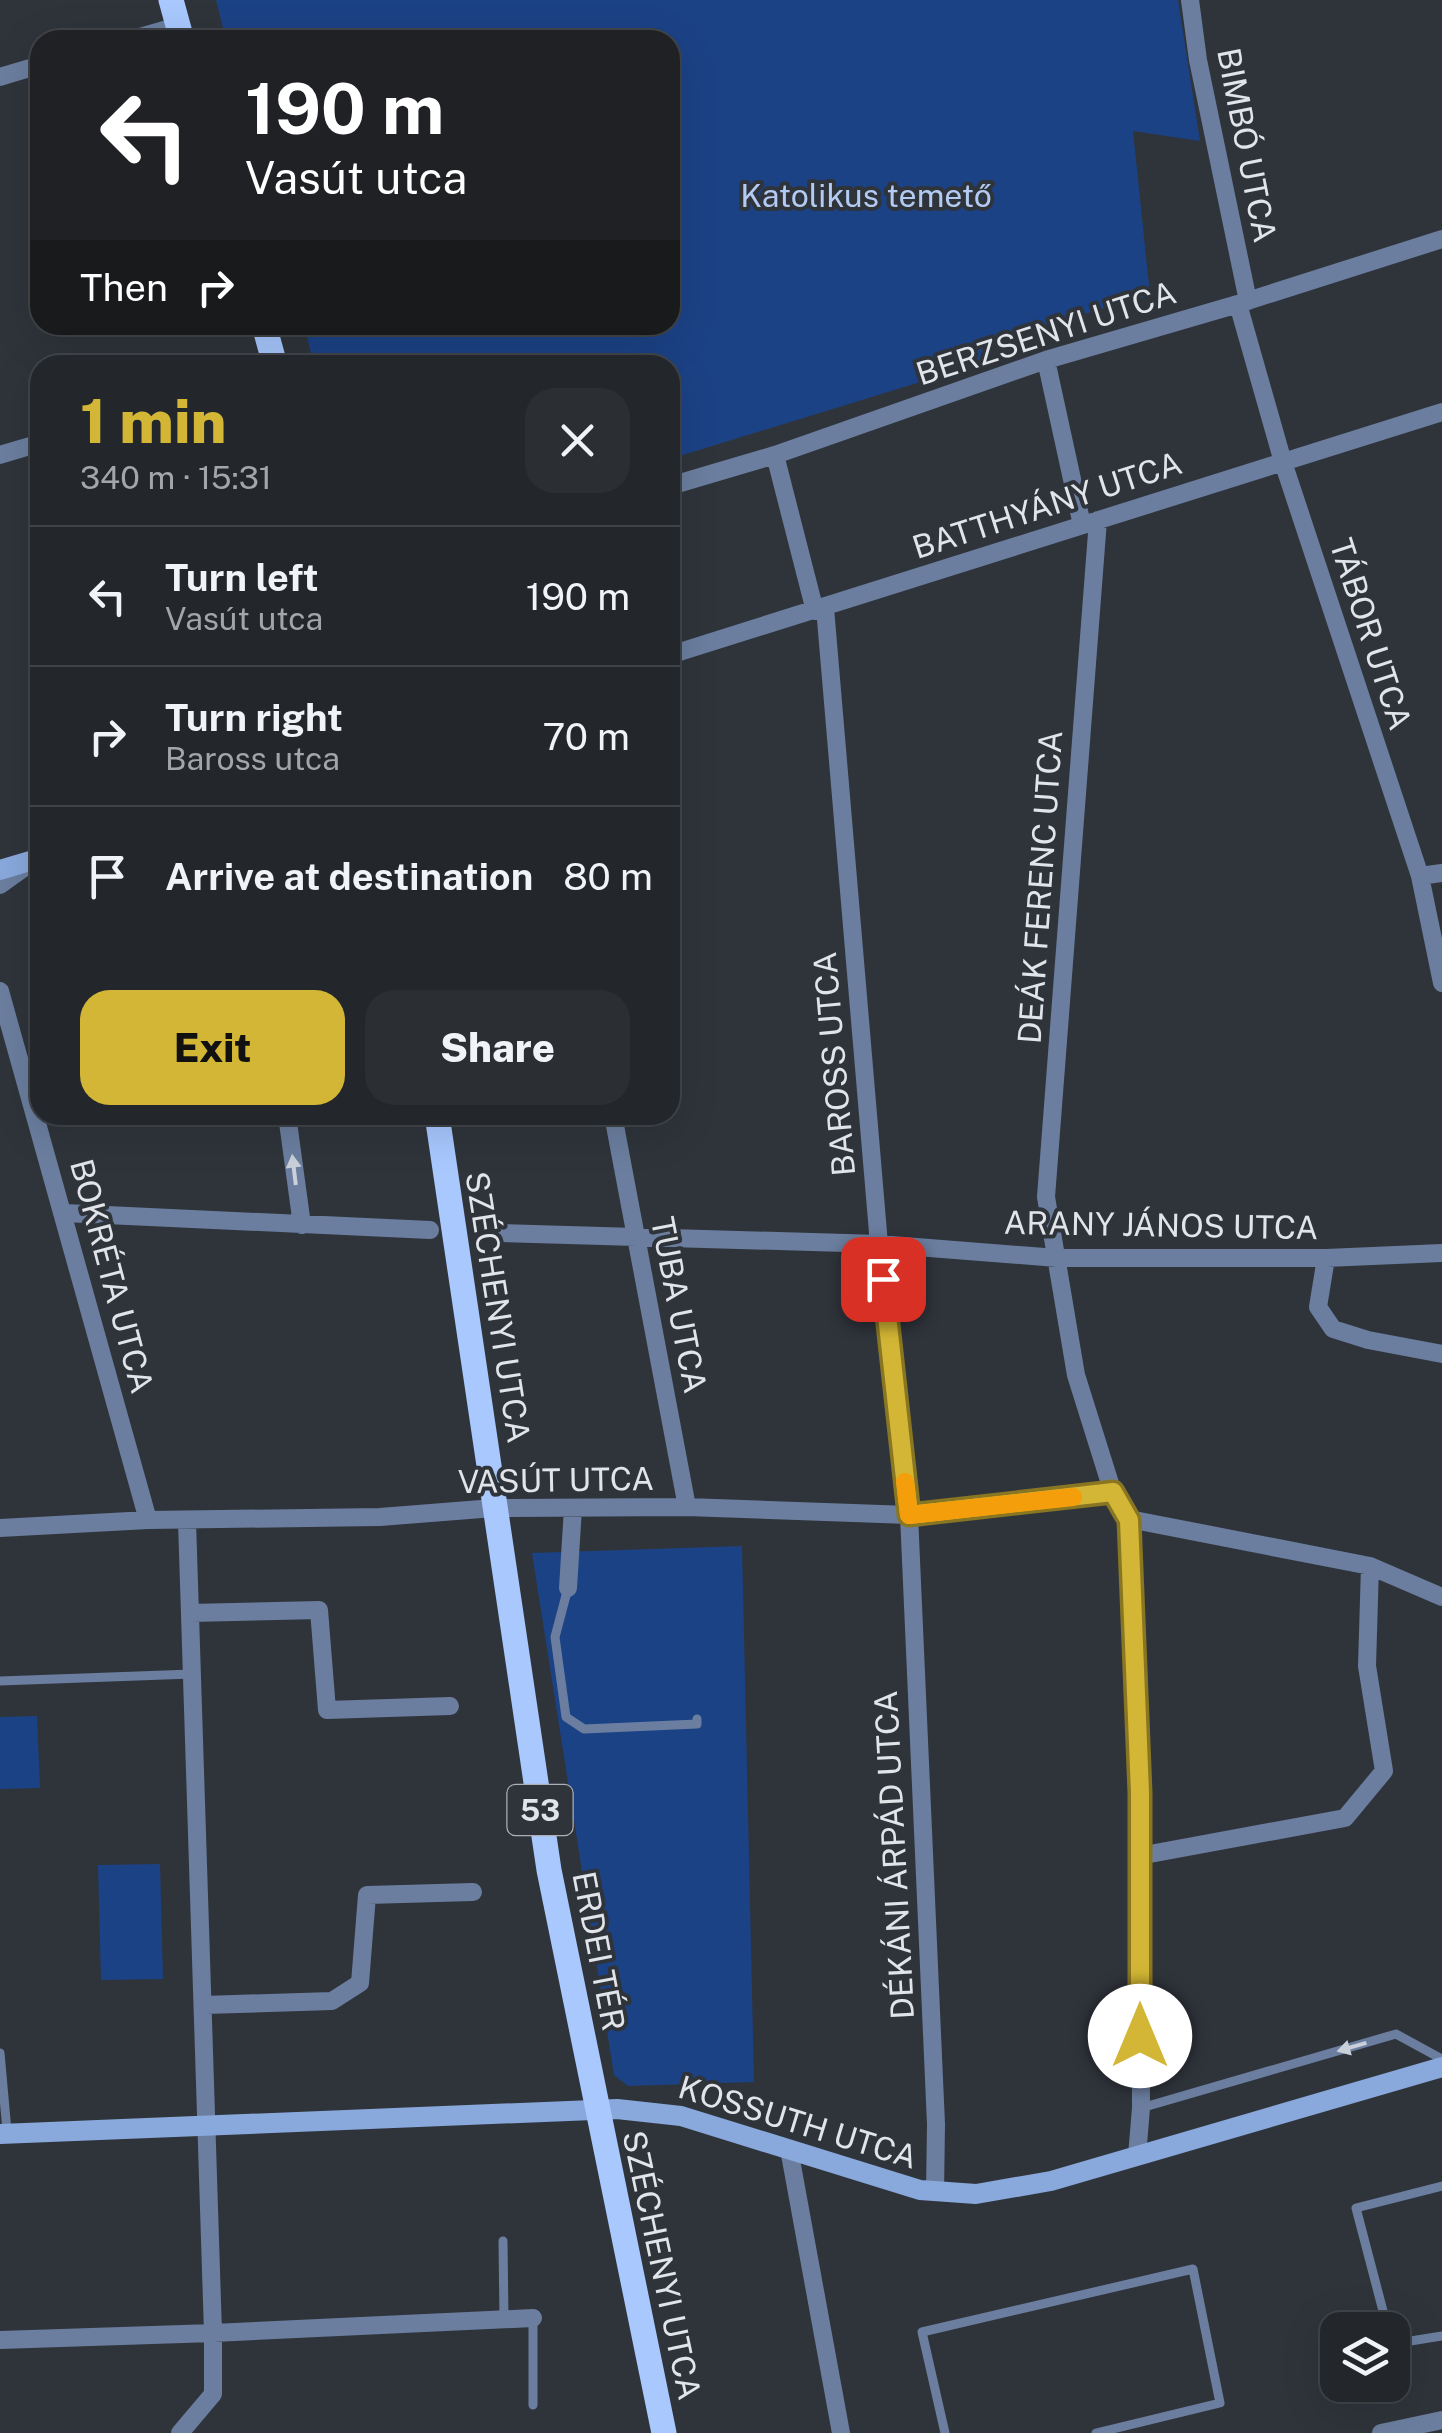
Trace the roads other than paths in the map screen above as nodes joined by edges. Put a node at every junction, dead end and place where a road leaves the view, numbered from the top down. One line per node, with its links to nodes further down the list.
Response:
1 (170, 0): 3 (main road)
2 (1190, 0): 7 (street, BIMBÓ UTCA)
3 (179, 30)
4 (30, 68): 5 (street)
5 (0, 76)
6 (1442, 240): 7 (street, BERZSENYI UTCA)
7 (1243, 303): 8 (street, BERZSENYI UTCA); 13 (street, TÁBOR UTCA)
8 (1046, 360): 12 (street, BERZSENYI UTCA); 15 (street, DEÁK FERENC UTCA)
9 (1442, 412): 13 (street, BATTHYÁNY UTCA)
10 (30, 445): 11 (street)
11 (0, 455)
12 (775, 455): 14 (street, BERZSENYI UTCA); 16 (street, BAROSS UTCA)
13 (1283, 462): 15 (street, BATTHYÁNY UTCA); 22 (street, TÁBOR UTCA)
14 (680, 483)
15 (1090, 522): 16 (street, BATTHYÁNY UTCA); 38 (street, DEÁK FERENC UTCA)
16 (820, 610): 17 (street, BATTHYÁNY UTCA); 36 (street, BAROSS UTCA)
17 (680, 652)
18 (30, 861): 20 (main road)
19 (30, 865): 23 (street)
20 (0, 870)
21 (1442, 873): 22 (street)
22 (1420, 876): 24 (street, TÁBOR UTCA)
23 (0, 885)
24 (1442, 983)
25 (0, 992): 26 (street, BOKRÉTA UTCA)
26 (30, 1096)
27 (39, 1125): 31 (street, BOKRÉTA UTCA)
28 (288, 1125): 32 (street, one-way to 28)
29 (438, 1125): 43 (main road, SZÉCHENYI UTCA / 53)
30 (615, 1125): 35 (street, TUBA UTCA)
31 (64, 1213): 32 (street); 46 (street, BOKRÉTA UTCA)
32 (302, 1225): 33 (street)
33 (430, 1230)
34 (500, 1233): 35 (street, ARANY JÁNOS UTCA)
35 (635, 1238): 36 (street, ARANY JÁNOS UTCA); 42 (street, TUBA UTCA)
36 (879, 1244): 38 (street, ARANY JÁNOS UTCA); 45 (street, BAROSS UTCA)
37 (1442, 1253): 39 (street, ARANY JÁNOS UTCA)
38 (1057, 1258): 39 (street, ARANY JÁNOS UTCA); 41 (street, DEÁK FERENC UTCA)
39 (1326, 1258): 40 (street)
40 (1442, 1354)
41 (1113, 1492): 45 (street, VASÚT UTCA); 47 (street, DEÁK FERENC UTCA)
42 (687, 1507): 44 (street, VASÚT UTCA); 45 (street, VASÚT UTCA)
43 (494, 1508): 44 (street, VASÚT UTCA); 48 (street, VASÚT UTCA); 65 (main road, ERDEI TÉR / 53)
44 (573, 1508): 51 (street)
45 (909, 1515): 71 (street, DÉKÁNI ÁRPÁD UTCA)
46 (148, 1520): 48 (street, VASÚT UTCA); 49 (street, VASÚT UTCA)
47 (1129, 1520): 50 (street); 58 (street)
48 (187, 1522): 53 (street)
49 (0, 1528)
50 (1370, 1566): 52 (street); 58 (street)
51 (568, 1588): 57 (lane)
52 (1442, 1597)
53 (190, 1612): 54 (street); 56 (street)
54 (192, 1674): 55 (lane); 60 (street)
55 (0, 1681)
56 (450, 1706)
57 (697, 1719)
58 (1139, 1856): 64 (street)
59 (472, 1892): 60 (street)
60 (204, 2005): 66 (street)
61 (0, 2053): 67 (lane)
62 (1442, 2059): 64 (lane, one-way to 64)
63 (1442, 2067): 69 (main road, KOSSUTH UTCA)
64 (1140, 2108): 69 (street)
65 (597, 2110): 66 (main road, KOSSUTH UTCA); 68 (main road, KOSSUTH UTCA); 84 (main road, SZÉCHENYI UTCA / 53)
66 (208, 2127): 67 (main road, KOSSUTH UTCA); 76 (street)
67 (3, 2134)
68 (789, 2149): 71 (main road, KOSSUTH UTCA); 85 (street)
69 (1137, 2156): 71 (main road, KOSSUTH UTCA)
70 (1442, 2186): 73 (lane)
71 (935, 2192)
72 (503, 2241): 75 (lane)
73 (1383, 2312)
74 (533, 2318): 75 (street); 80 (lane)
75 (504, 2319): 76 (street)
76 (214, 2333): 78 (street); 83 (street)
77 (1442, 2336): 79 (lane)
78 (0, 2340)
79 (1410, 2341)
80 (533, 2405)
81 (1442, 2420): 88 (street)
82 (1113, 2431): 86 (lane); 87 (lane)
83 (180, 2433)
84 (664, 2433)
85 (841, 2433)
86 (945, 2433)
87 (1096, 2433)
88 (1382, 2433)

